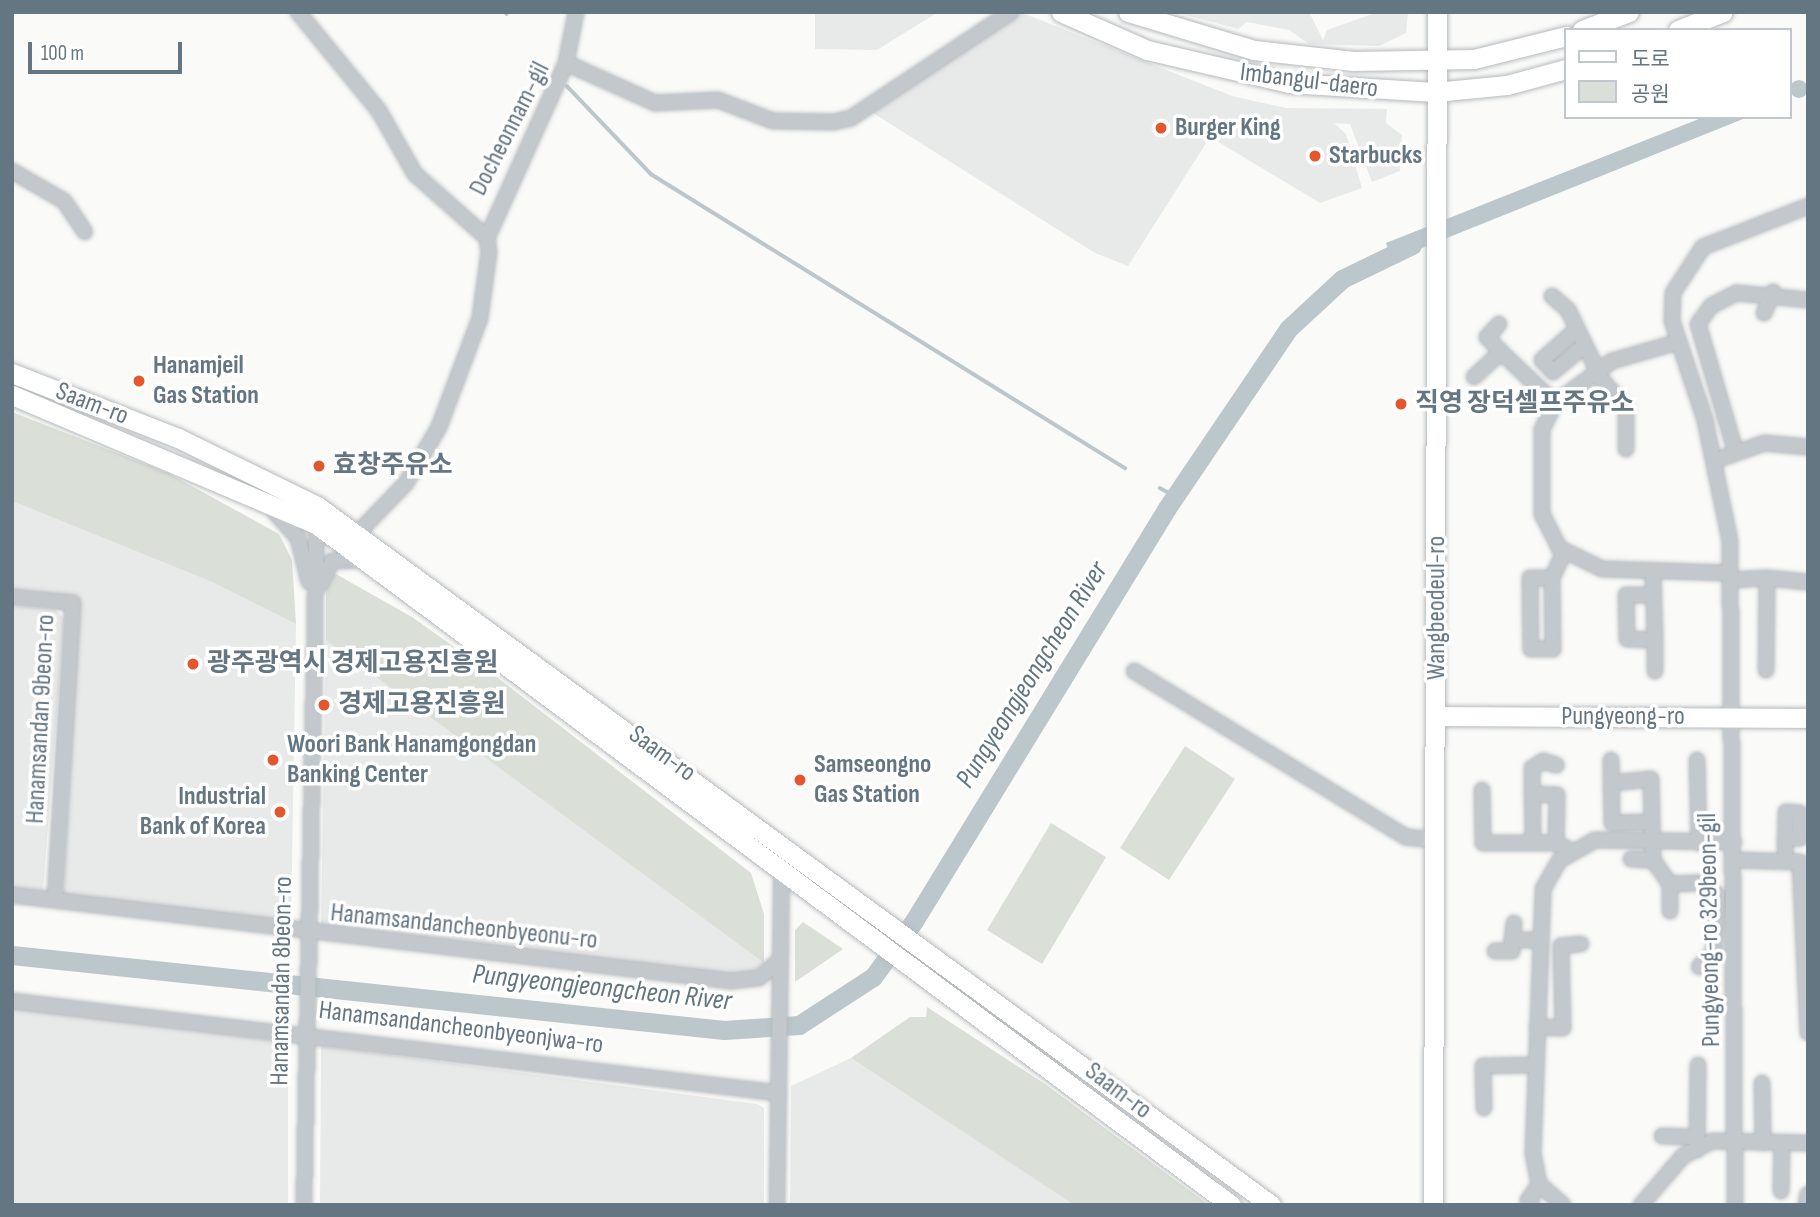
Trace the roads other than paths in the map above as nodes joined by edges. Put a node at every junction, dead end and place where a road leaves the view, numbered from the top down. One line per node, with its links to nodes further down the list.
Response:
1 (298, 12): 19 (street, Docheonnam-gil)
2 (576, 12): 13 (street)
3 (1011, 12): 13 (street, Docheonnam-gil)
4 (1061, 12): 15 (main road, Imbangul-daero)
5 (1128, 12): 12 (main road, Imbangul-daero)
6 (1437, 12): 12 (main road, Wangbeodeul-ro)
7 (1629, 12): 9 (main road)
8 (1723, 12): 10 (main road)
9 (1587, 28)
10 (1683, 28)
11 (1564, 37): 12 (main road, Imbangul-daero)
12 (1436, 61): 15 (main road, Wangbeodeul-ro)
13 (566, 63): 19 (street, Docheonnam-gil)
14 (1564, 70): 15 (main road, Imbangul-daero)
15 (1435, 92): 55 (main road, Wangbeodeul-ro)
16 (12, 171): 18 (street)
17 (1808, 206): 26 (street, Pungyeong-ro 329beon-gil)
18 (85, 232)
19 (487, 238): 40 (street, Docheonnam-gil)
20 (1773, 292): 22 (street); 23 (street); 36 (street)
21 (1552, 296): 25 (street)
22 (1808, 300)
23 (1764, 313)
24 (1499, 324): 28 (street)
25 (1577, 329): 27 (street); 27 (street)
26 (1678, 342): 29 (street); 37 (street, Pungyeong-ro 329beon-gil)
27 (1584, 346): 29 (street)
28 (1501, 352): 31 (street); 33 (street)
29 (1597, 370): 33 (street); 35 (street)
30 (12, 373): 39 (main road, Saam-ro)
31 (1474, 377)
32 (12, 395): 38 (main road, Saam-ro)
33 (1555, 403): 41 (street)
34 (1808, 447): 36 (street)
35 (1626, 449)
36 (1736, 453): 37 (street)
37 (1714, 461): 44 (street, Pungyeong-ro 329beon-gil)
38 (259, 497): 39 (main road, Saam-ro); 50 (street)
39 (317, 515): 40 (main road, Saam-ro); 42 (main road, Saam-ro); 50 (street, Hanamsandan 8beon-ro)
40 (356, 535): 68 (main road, Saam-ro)
41 (1564, 552): 43 (street); 45 (street)
42 (366, 560): 50 (street); 79 (main road, Saam-ro)
43 (1653, 573): 44 (street); 48 (street)
44 (1730, 576): 46 (street); 56 (street, Pungyeong-ro 329beon-gil)
45 (1552, 578): 45 (street)
46 (1767, 578): 47 (street); 52 (street)
47 (1808, 582)
48 (1653, 595): 51 (street); 51 (street)
49 (12, 597): 82 (street, Hanamsandan 9beon-ro)
50 (314, 611): 86 (street, Hanamsandan 8beon-ro)
51 (1655, 639): 54 (street)
52 (1766, 670)
53 (1134, 671): 66 (street)
54 (1655, 671)
55 (1438, 716): 56 (main road, Pungyeong-ro); 66 (main road, Wangbeodeul-ro)
56 (1731, 718): 57 (main road, Pungyeong-ro); 71 (street, Pungyeong-ro 329beon-gil)
57 (1808, 718)
58 (1611, 760): 61 (street)
59 (1697, 760): 72 (street)
60 (1556, 765): 63 (street)
61 (1612, 783): 64 (street); 64 (street)
62 (1482, 790): 67 (street)
63 (1532, 794): 67 (street); 69 (street)
64 (1652, 821): 70 (street)
65 (1785, 838): 77 (street)
66 (1437, 841): 111 (main road, Wangbeodeul-ro)
67 (1533, 841): 69 (street)
68 (782, 842): 79 (street); 115 (main road, Saam-ro)
69 (1556, 842): 73 (street)
70 (1652, 842): 72 (street); 73 (street); 75 (street)
71 (1734, 842): 72 (street); 76 (street, Pungyeong-ro 329beon-gil)
72 (1699, 843)
73 (1571, 851): 88 (street)
74 (1631, 859): 75 (street)
75 (1653, 860): 80 (street)
76 (1734, 860): 77 (street); 103 (street, Pungyeong-ro 329beon-gil)
77 (1785, 860): 78 (street)
78 (1804, 863): 85 (street)
79 (782, 870): 91 (street); 114 (main road, Saam-ro)
80 (1670, 884): 83 (street); 92 (street)
81 (12, 895): 82 (street, Hanamsandancheonbyeonu-ro)
82 (55, 899): 86 (street, Hanamsandancheonbyeonu-ro)
83 (1670, 911)
84 (1514, 923): 87 (street)
85 (1804, 928): 96 (street)
86 (307, 939): 91 (street, Hanamsandancheonbyeonu-ro); 95 (street, Hanamsandan 8beon-ro)
87 (1512, 940): 88 (street); 90 (street)
88 (1538, 940): 94 (street)
89 (1581, 944): 94 (street)
90 (1495, 951)
91 (780, 960): 100 (street)
92 (1699, 967)
93 (12, 1001): 95 (street, Hanamsandancheonbyeonjwa-ro)
94 (1537, 1027): 98 (street)
95 (305, 1031): 100 (street, Hanamsandancheonbyeonjwa-ro); 112 (street, Hanamsandan 8beon-ro)
96 (1808, 1033)
97 (1698, 1065): 107 (street)
98 (1536, 1066): 101 (street); 108 (street)
99 (1762, 1083): 104 (street)
100 (779, 1093): 113 (street)
101 (1484, 1108)
102 (1662, 1136): 107 (street)
103 (1736, 1142): 104 (street); 107 (street); 119 (street, Pungyeong-ro 329beon-gil)
104 (1763, 1143): 105 (street)
105 (1782, 1143): 106 (street); 109 (street)
106 (1808, 1143)
107 (1697, 1144): 118 (street)
108 (1539, 1184): 116 (street); 117 (street)
109 (1781, 1192)
110 (1808, 1194): 120 (street)
111 (1432, 1199)
112 (304, 1205)
113 (777, 1205)
114 (1231, 1205)
115 (1271, 1205)
116 (1532, 1205)
117 (1563, 1205)
118 (1641, 1205)
119 (1735, 1205)
120 (1806, 1205)

